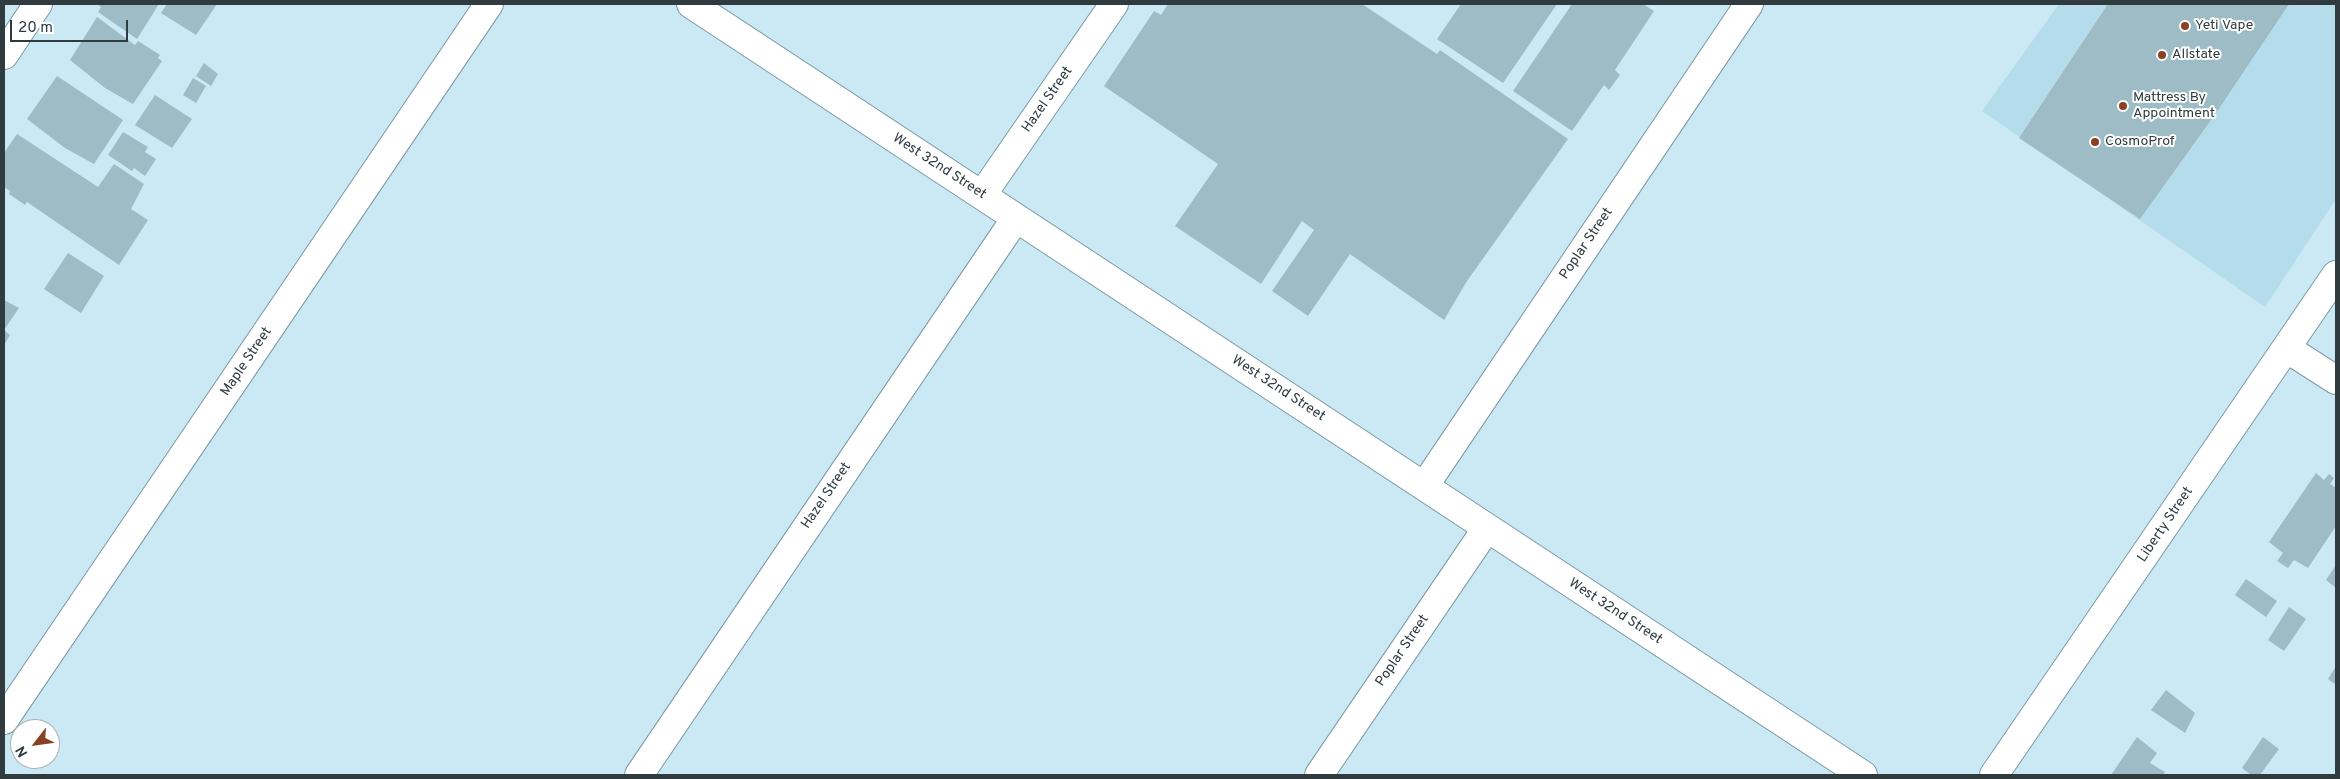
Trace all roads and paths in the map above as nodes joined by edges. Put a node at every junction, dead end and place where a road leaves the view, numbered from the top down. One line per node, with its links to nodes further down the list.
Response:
1 (38, 4): 6 (street)
2 (489, 4): 14 (street, Maple Street)
3 (691, 4): 7 (street, West 32nd Street)
4 (1114, 4): 7 (street, Hazel Street)
5 (1749, 4): 12 (street, Poplar Street)
6 (4, 55)
7 (982, 196): 8 (street, West 32nd Street)
8 (1016, 218): 12 (street, West 32nd Street); 15 (street, Hazel Street)
9 (2336, 275): 10 (street, Liberty Street)
10 (2286, 348): 11 (street); 18 (street, Liberty Street)
11 (2336, 380)
12 (1425, 485): 13 (street, West 32nd Street)
13 (1487, 528): 16 (street, Poplar Street); 17 (street, West 32nd Street)
14 (4, 720)
15 (639, 775)
16 (1319, 775)
17 (1863, 775)
18 (1994, 775)

